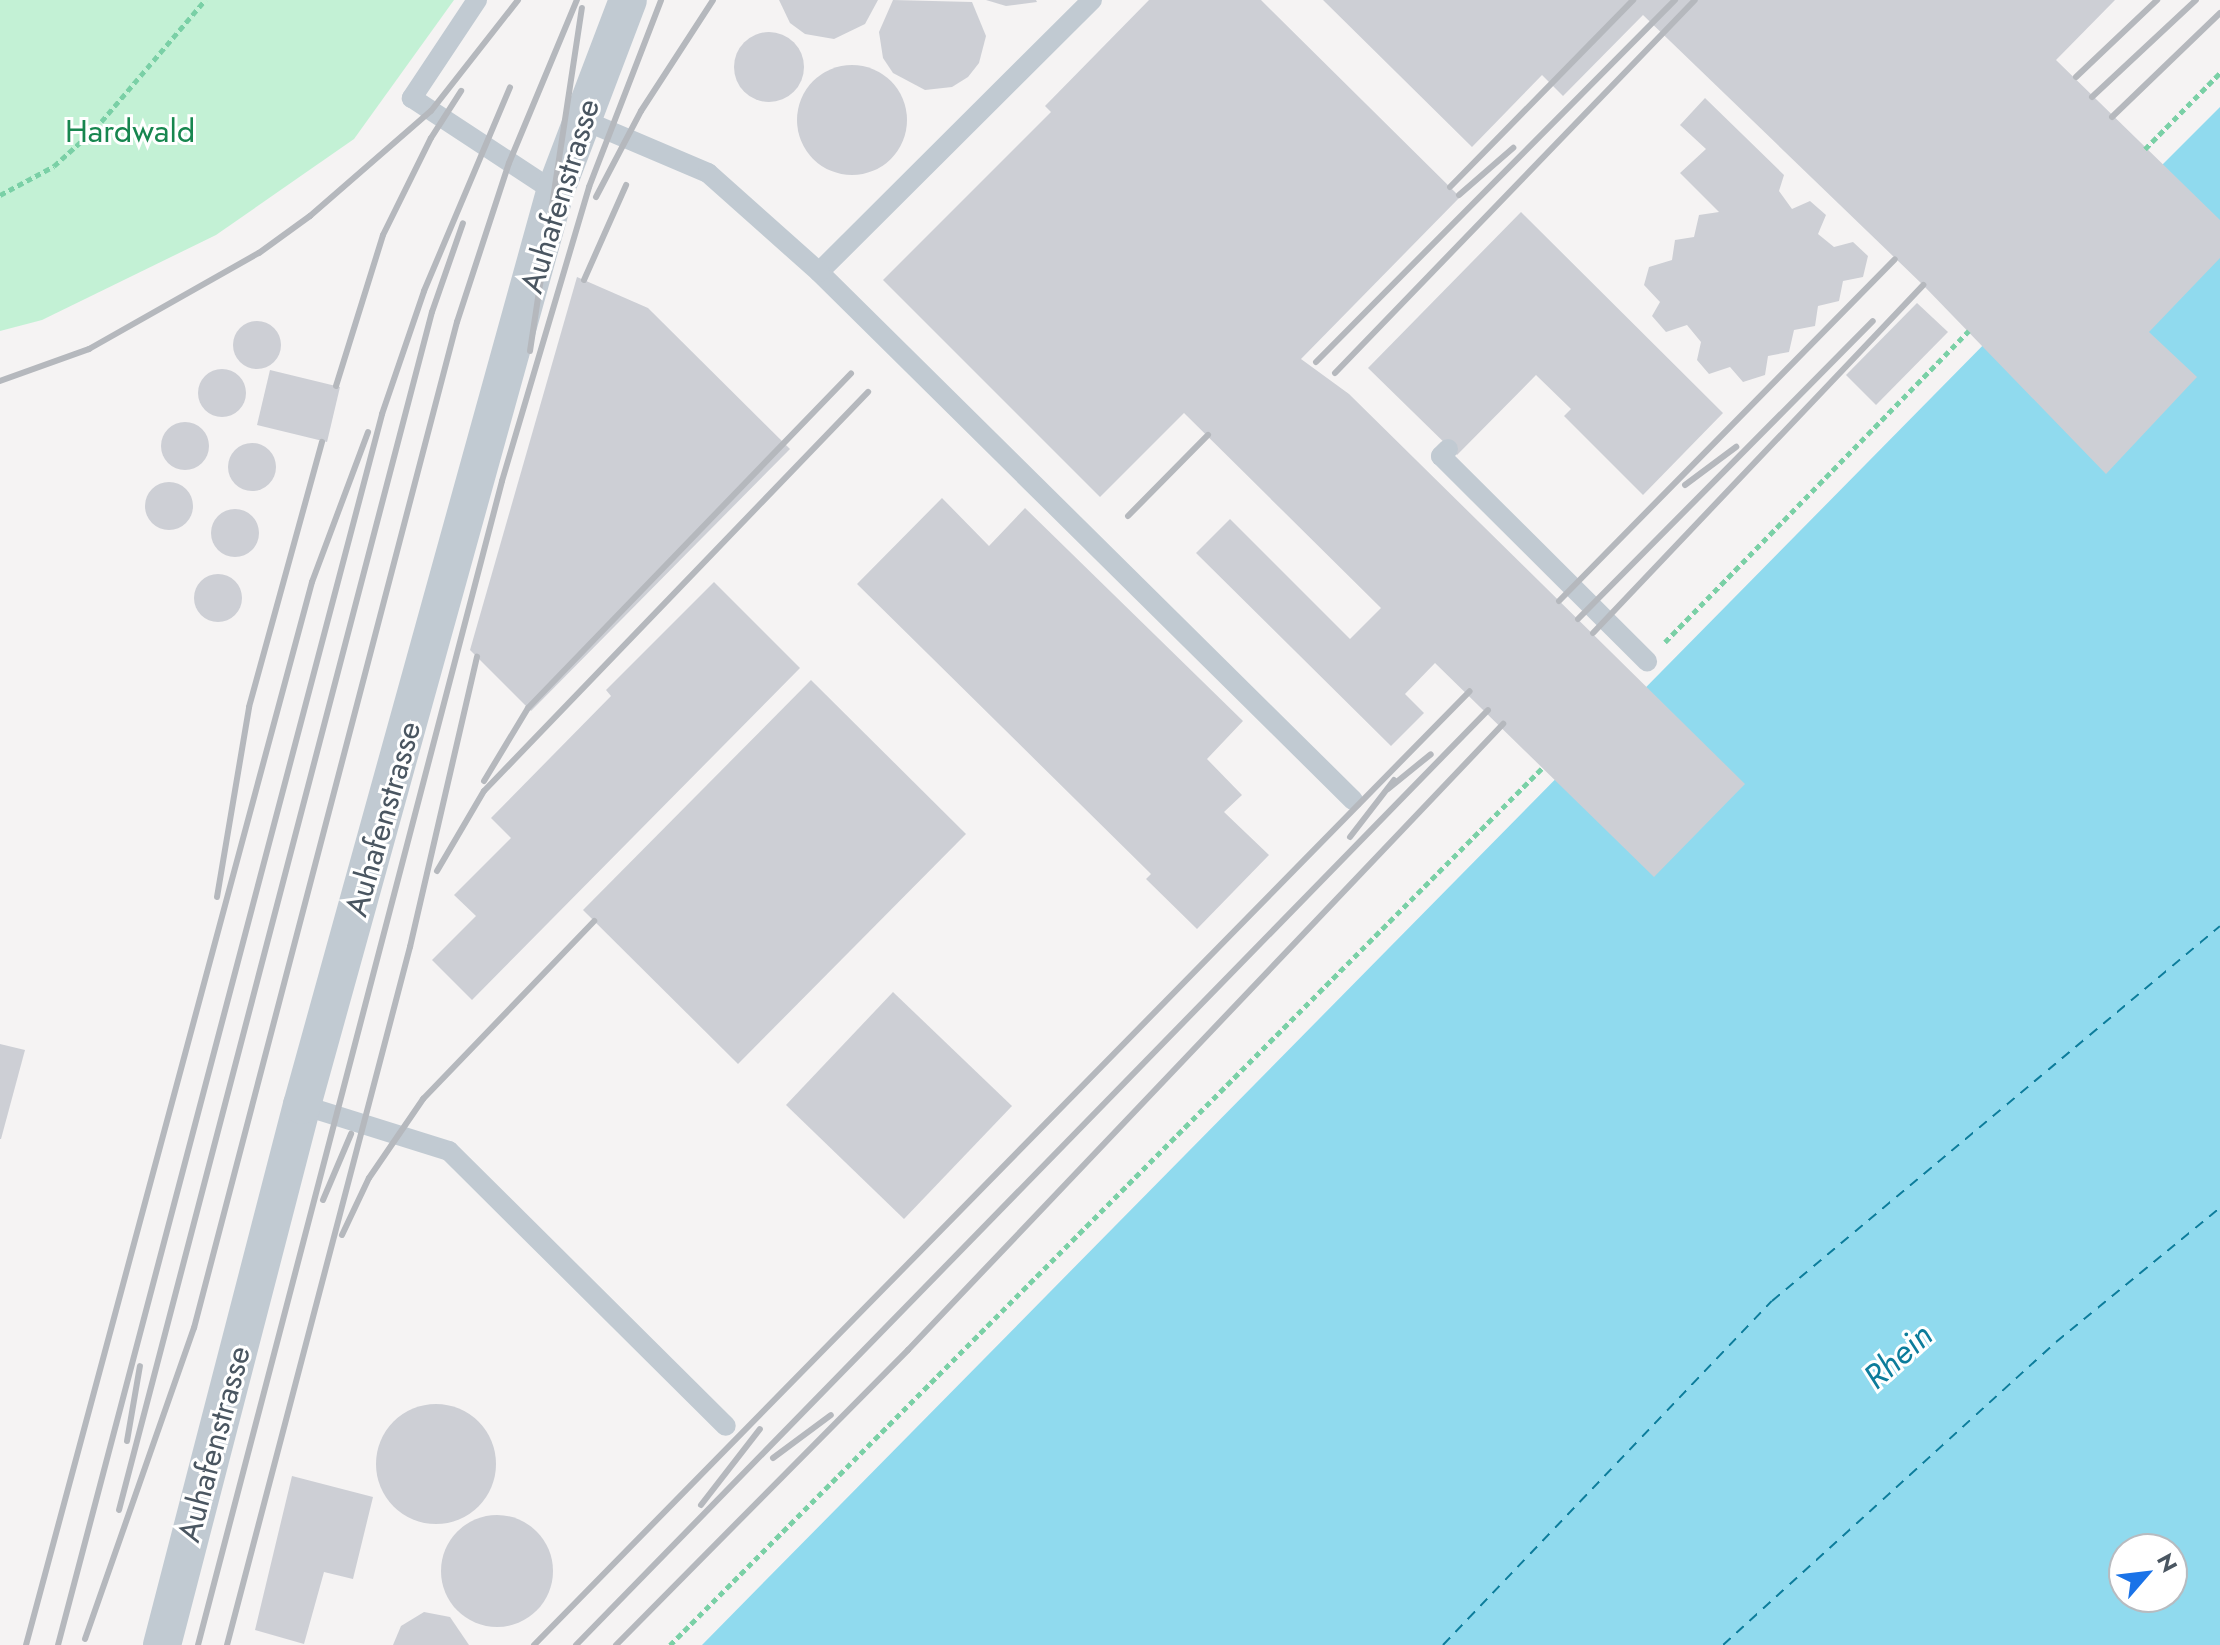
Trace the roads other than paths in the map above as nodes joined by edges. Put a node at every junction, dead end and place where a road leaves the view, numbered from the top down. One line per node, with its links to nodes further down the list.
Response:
1 (477, 0): 5 (lane)
2 (628, 0): 4 (street, Auhafenstrasse)
3 (1092, 0): 6 (lane)
4 (581, 119): 5 (street, Auhafenstrasse); 6 (lane)
5 (555, 192): 10 (street, Auhafenstrasse)
6 (819, 272): 9 (lane)
7 (1448, 449): 8 (lane)
8 (1647, 661)
9 (1353, 800)
10 (302, 1105): 11 (lane); 12 (street, Auhafenstrasse)
11 (726, 1426)
12 (162, 1645)

